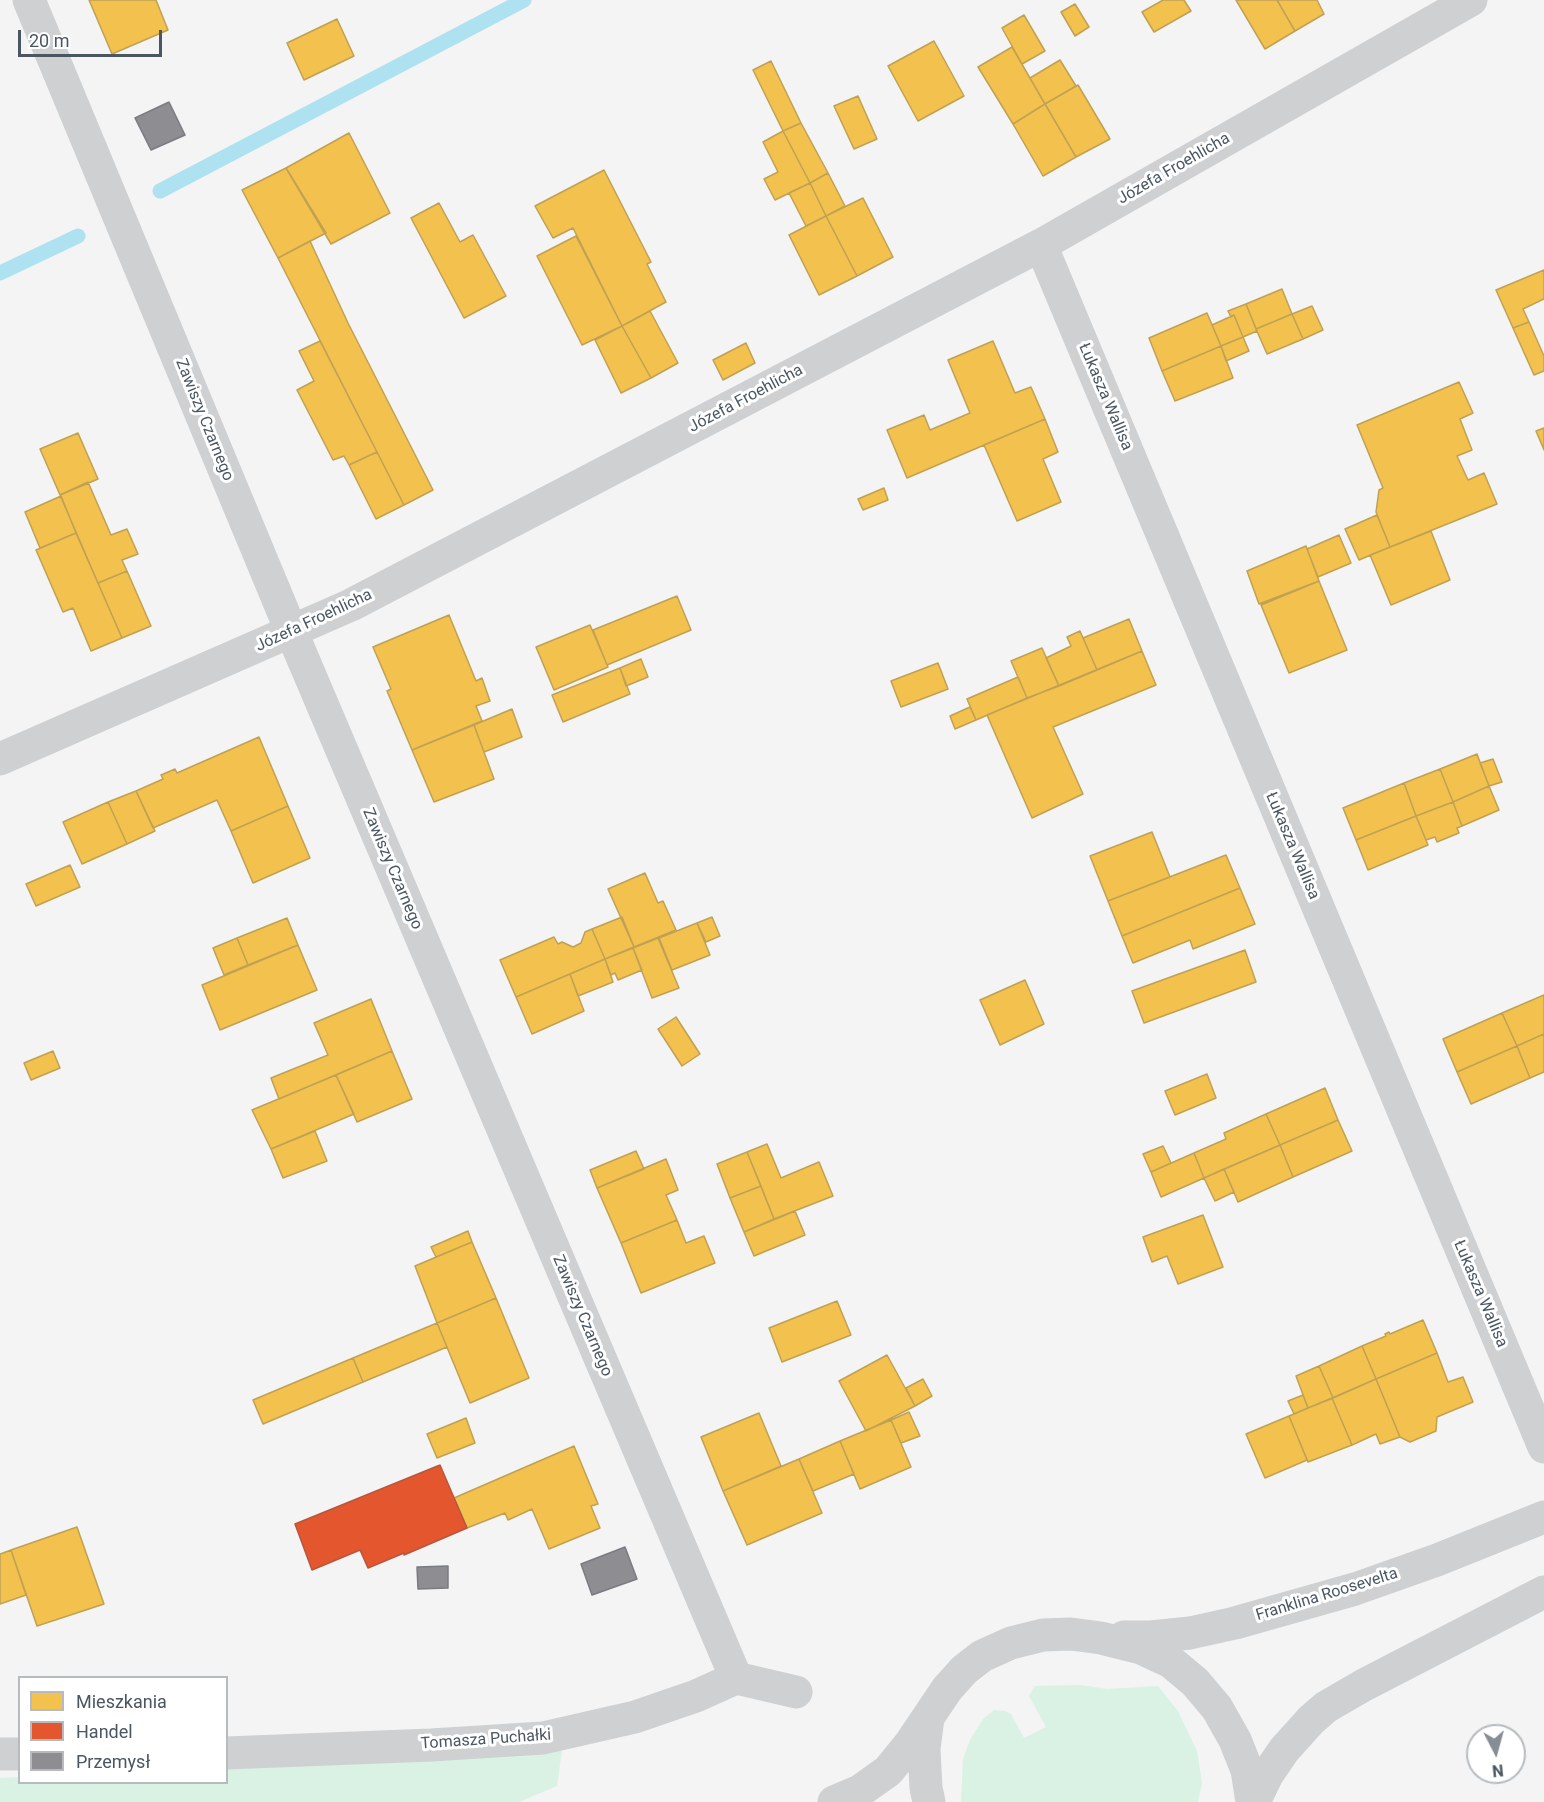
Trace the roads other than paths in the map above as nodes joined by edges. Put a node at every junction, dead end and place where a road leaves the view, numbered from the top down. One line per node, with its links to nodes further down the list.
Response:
1 (29, 0): 4 (street, Zawiszy Czarnego)
2 (1472, 0): 3 (street, Józefa Froehlicha)
3 (1041, 244): 4 (street, Józefa Froehlicha); 6 (street, Łukasza Wallisa)
4 (292, 633): 5 (street, Józefa Froehlicha); 10 (street, Zawiszy Czarnego)
5 (0, 759)
6 (1544, 1447)
7 (1544, 1517): 9 (street, Franklina Roosevelta)
8 (1544, 1592): 18 (street)
9 (1101, 1638): 12 (street); 18 (street)
10 (736, 1678): 11 (street); 13 (street, Tomasza Puchałki)
11 (796, 1692)
12 (929, 1713): 16 (street); 17 (street)
13 (228, 1753)
14 (0, 1754): 15 (street)
15 (18, 1754)
16 (834, 1802)
17 (929, 1802)
18 (1253, 1802)

